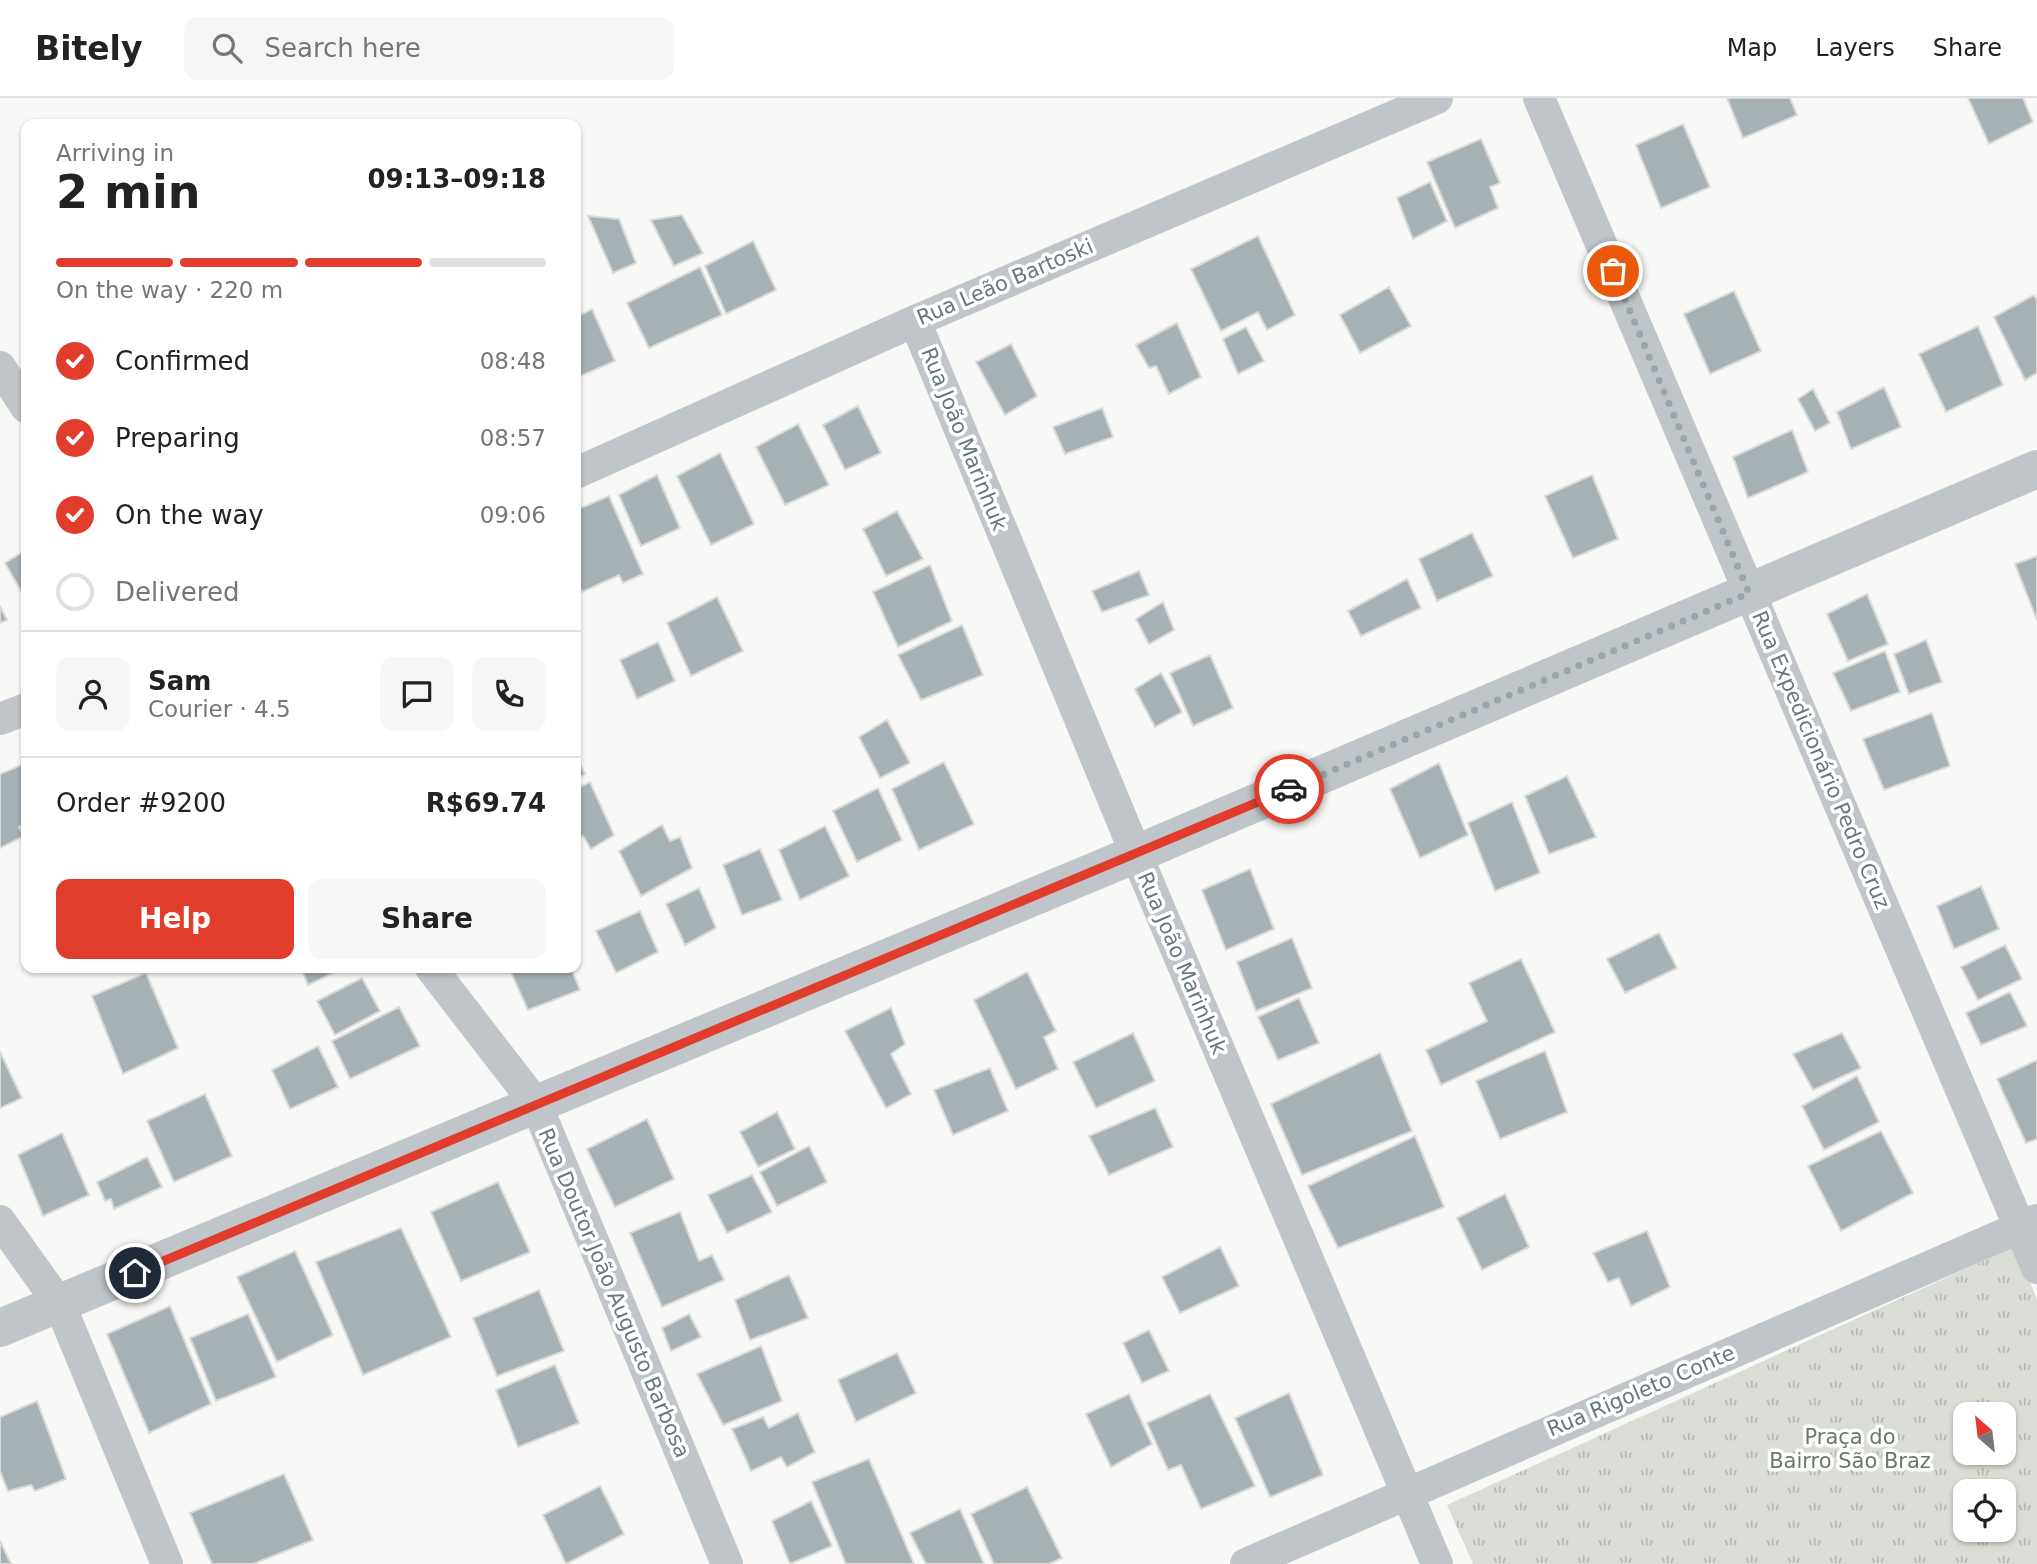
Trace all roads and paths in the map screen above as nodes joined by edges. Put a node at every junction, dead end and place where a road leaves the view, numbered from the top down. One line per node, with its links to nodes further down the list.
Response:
1 (1437, 98): 3 (street, Rua Leão Bartoski)
2 (1539, 98): 8 (street, Rua Expedicionário Pedro Cruz)
3 (915, 321): 7 (street, Rua Leão Bartoski); 11 (street, Rua João Marinhuk)
4 (0, 367): 5 (street)
5 (21, 399)
6 (2037, 469): 8 (street)
7 (581, 471)
8 (1749, 593): 11 (street); 15 (street, Rua Expedicionário Pedro Cruz)
9 (21, 711): 10 (street)
10 (0, 719)
11 (1136, 855): 13 (street); 19 (street, Rua João Marinhuk)
12 (435, 973): 13 (street, Rua Doutor João Augusto Barbosa)
13 (536, 1104): 17 (street); 21 (street, Rua Doutor João Augusto Barbosa)
14 (0, 1221): 17 (street)
15 (2029, 1223): 16 (street, Rua Expedicionário Pedro Cruz); 19 (street, Rua Rigoleto Conte)
16 (2037, 1268)
17 (60, 1305): 18 (street); 20 (street)
18 (0, 1328)
19 (1407, 1493): 22 (street, Rua Rigoleto Conte); 23 (street, Rua João Marinhuk)
20 (167, 1564)
21 (727, 1564)
22 (1246, 1564)
23 (1437, 1564)

